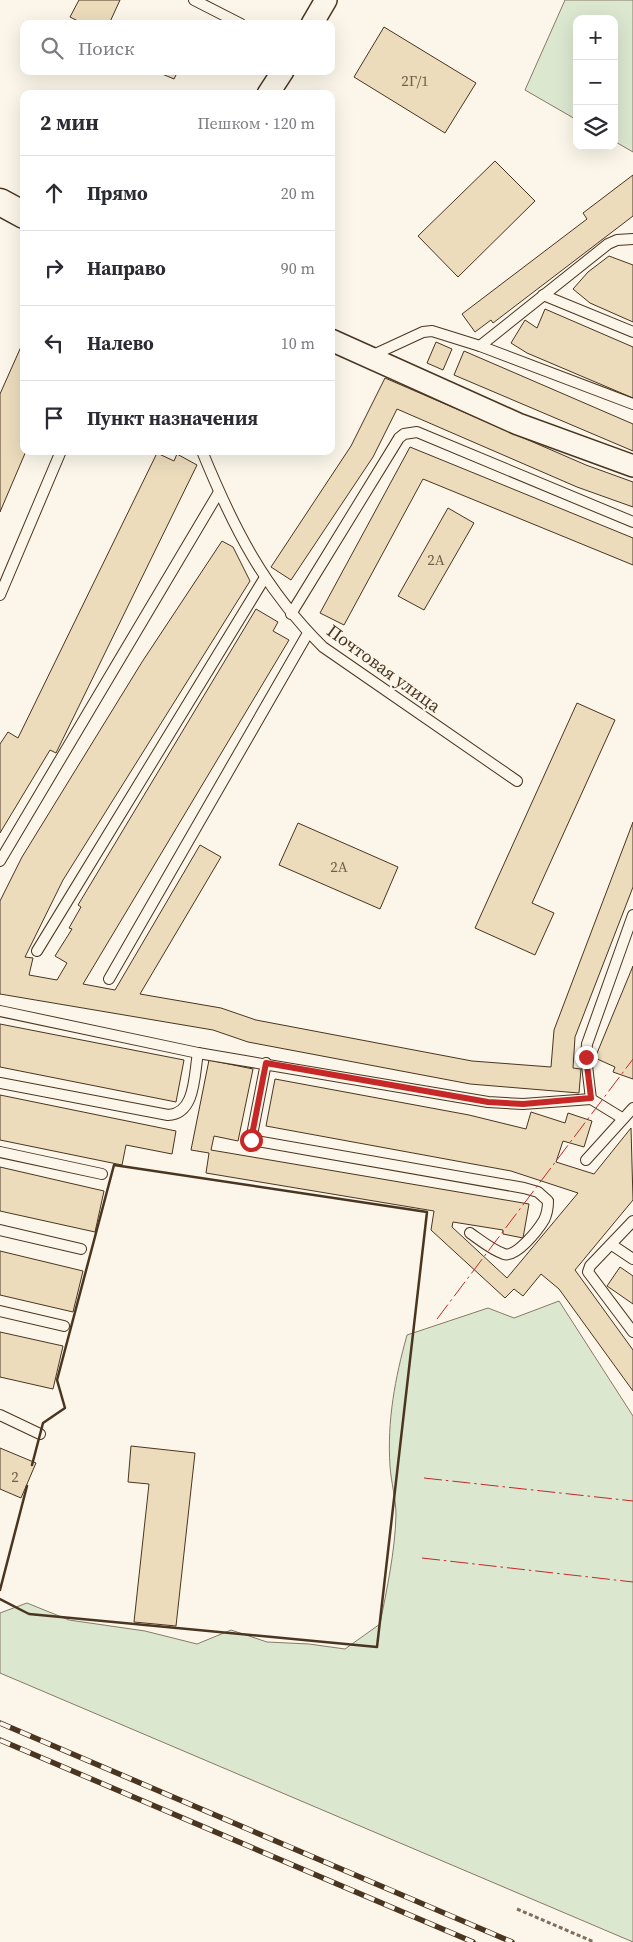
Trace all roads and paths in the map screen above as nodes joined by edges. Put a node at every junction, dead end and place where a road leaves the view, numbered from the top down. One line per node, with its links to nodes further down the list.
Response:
1 (194, 0): 3 (lane)
2 (326, 0): 4 (street)
3 (233, 20)
4 (314, 20)
5 (280, 75): 6 (street)
6 (271, 90)
7 (0, 202): 8 (street)
8 (20, 214)
9 (633, 239): 10 (lane)
10 (543, 295): 11 (lane); 13 (lane)
11 (633, 332)
12 (335, 342): 14 (street)
13 (480, 346): 14 (lane); 15 (lane)
14 (371, 356): 18 (street)
15 (633, 404)
16 (59, 455): 22 (lane)
17 (204, 455): 19 (lane, Почтовая улица)
18 (633, 466)
19 (218, 492): 21 (lane, Почтовая улица); 26 (lane)
20 (633, 522): 23 (lane)
21 (264, 579): 23 (lane, Почтовая улица); 28 (lane)
22 (0, 595)
23 (290, 614): 24 (lane, Почтовая улица)
24 (308, 633): 25 (lane, Почтовая улица); 29 (lane)
25 (516, 781)
26 (0, 861)
27 (633, 915): 34 (lane)
28 (37, 951)
29 (108, 979)
30 (0, 1011): 31 (lane)
31 (198, 1052): 32 (lane); 33 (lane)
32 (266, 1063): 34 (lane); 42 (lane)
33 (0, 1084)
34 (591, 1098): 36 (lane)
35 (633, 1108): 36 (lane)
36 (622, 1118): 38 (lane)
37 (0, 1152): 39 (lane)
38 (586, 1160)
39 (102, 1174)
40 (633, 1221): 43 (lane)
41 (0, 1230): 44 (lane)
42 (470, 1234)
43 (612, 1245): 45 (lane); 48 (lane)
44 (82, 1249)
45 (633, 1259)
46 (0, 1311): 47 (lane)
47 (64, 1326)
48 (633, 1332)
49 (0, 1416): 50 (lane)
50 (40, 1434)
51 (517, 1909): 52 (path)
52 (594, 1942)

